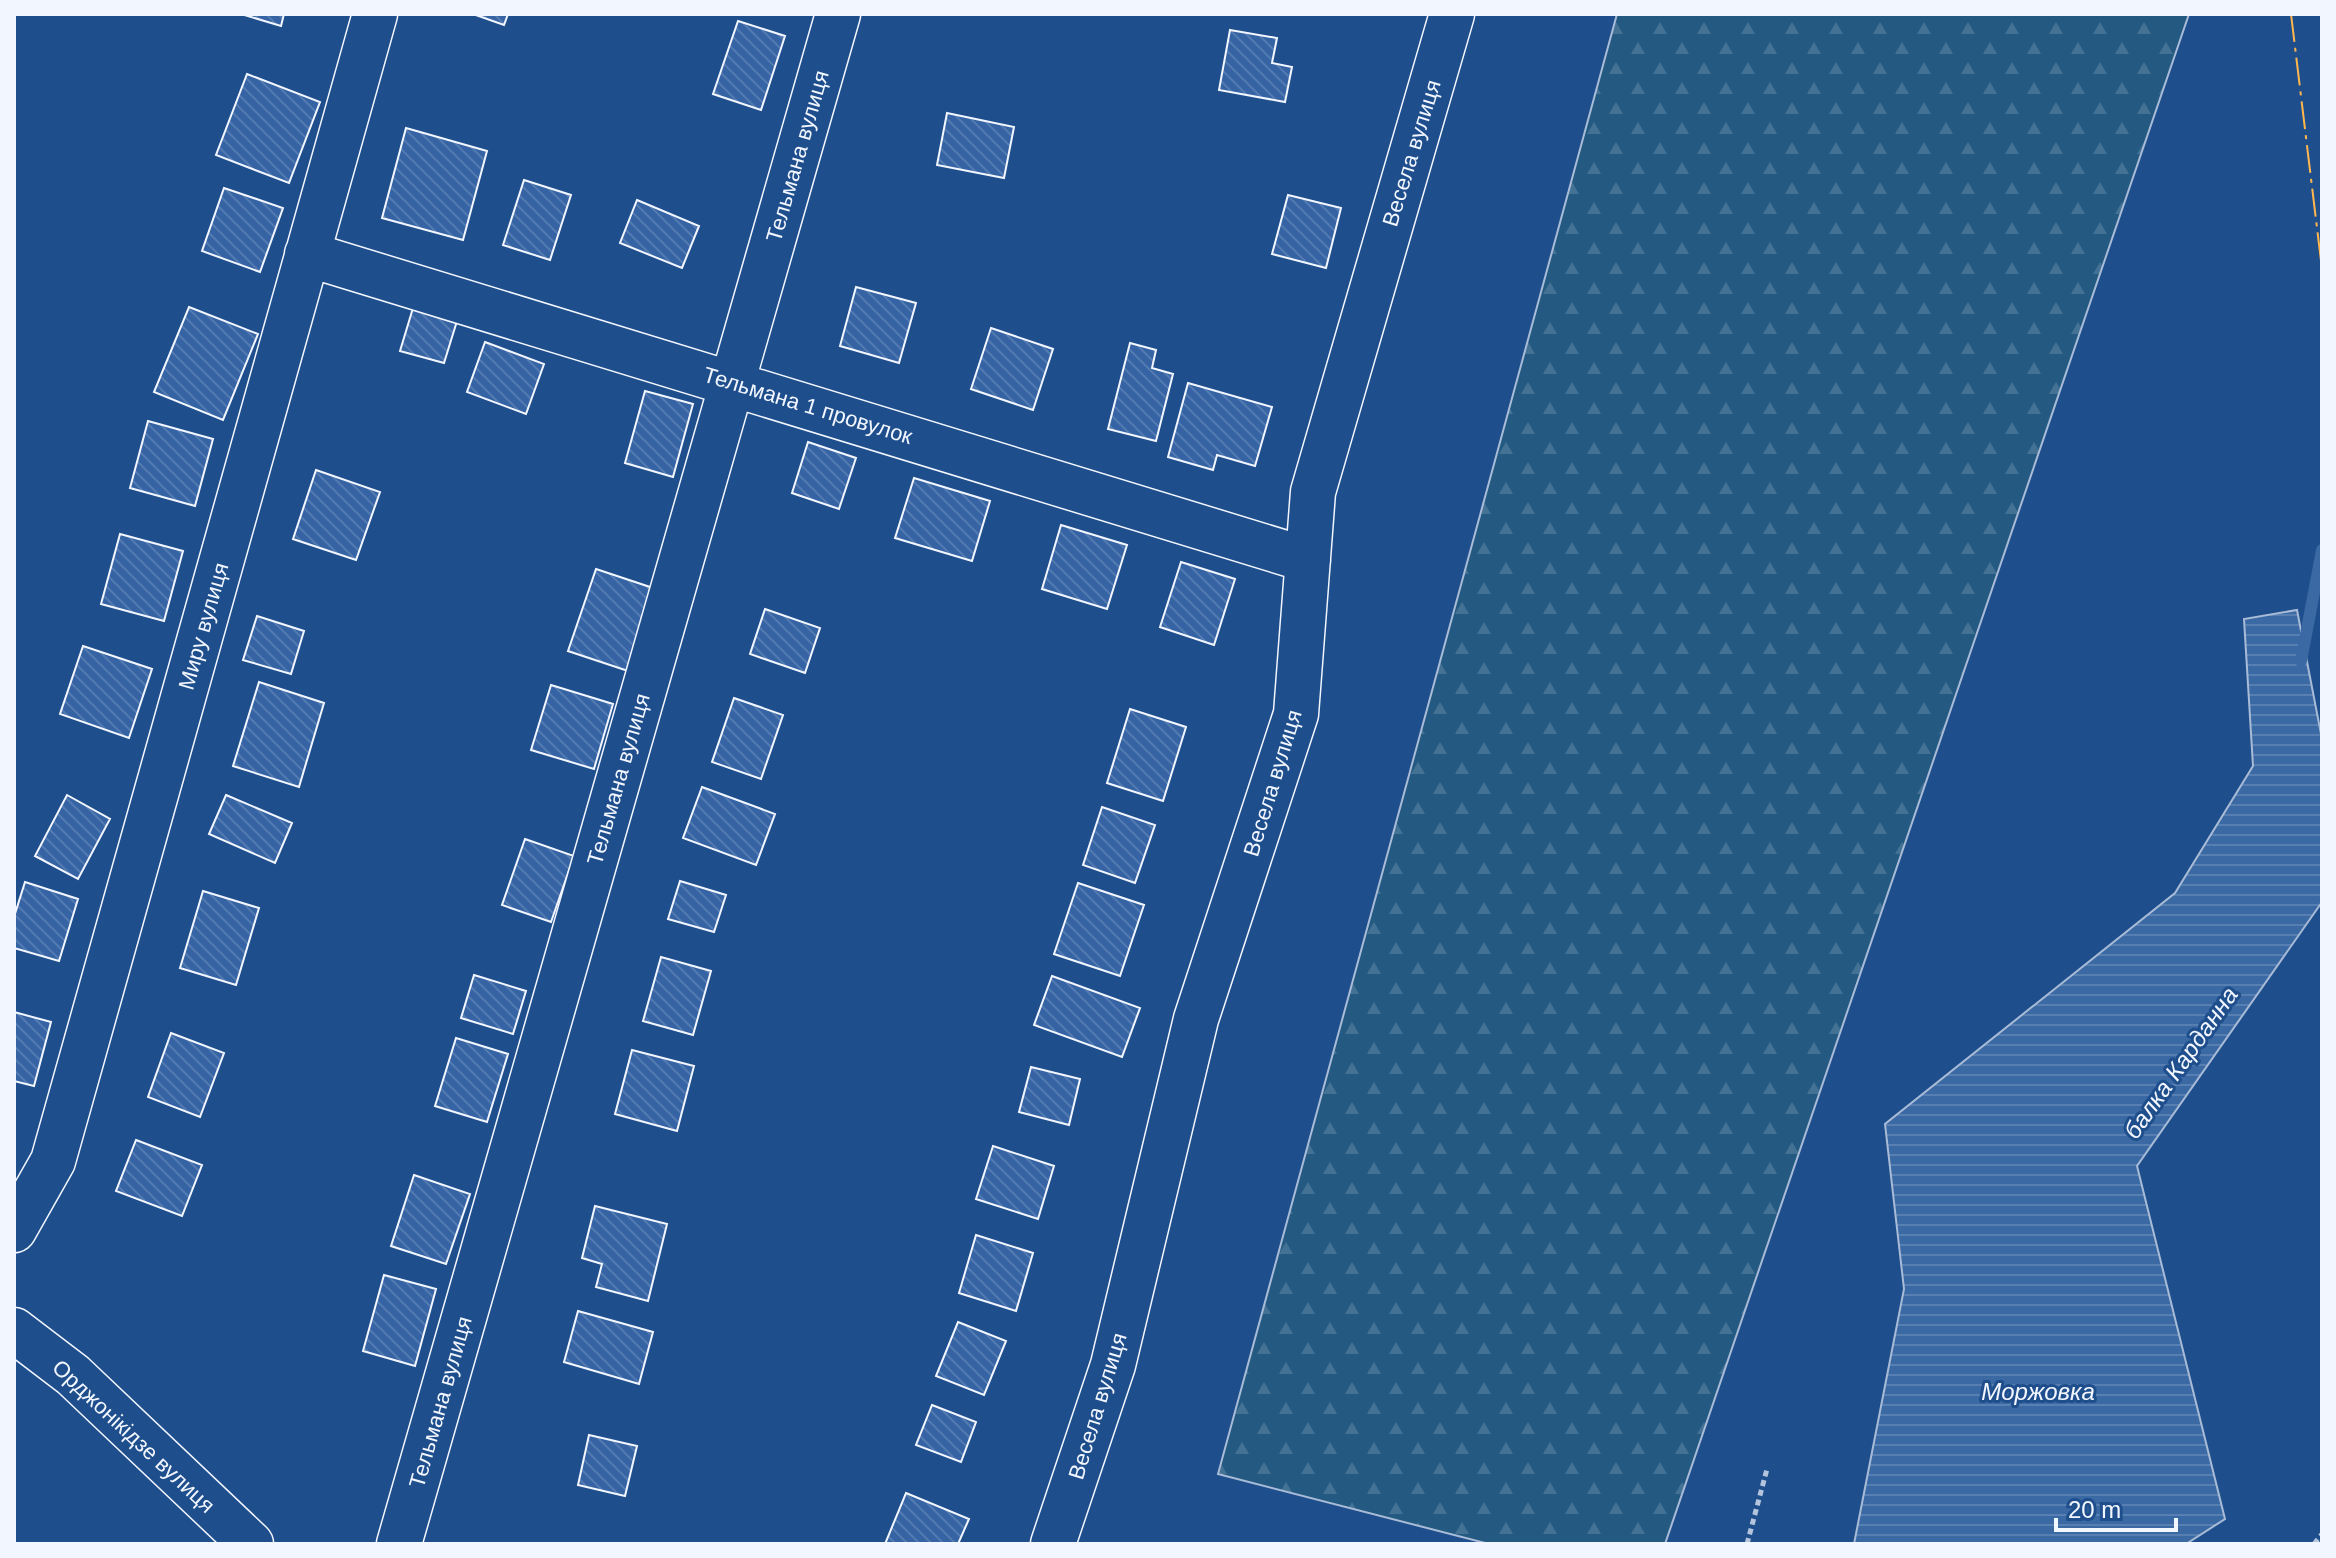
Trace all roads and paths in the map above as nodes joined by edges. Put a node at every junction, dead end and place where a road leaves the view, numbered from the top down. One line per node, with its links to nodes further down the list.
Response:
1 (375, 14): 4 (street, Миру вулиця)
2 (838, 14): 5 (street, Тельмана вулиця)
3 (1452, 14): 6 (street, Весела вулиця)
4 (307, 254): 5 (street, Тельмана 1 провулок); 7 (street, Миру вулиця)
5 (732, 381): 6 (street, Тельмана 1 провулок); 12 (street, Тельмана вулиця)
6 (1308, 560): 13 (street, Весела вулиця)
7 (14, 1230)
8 (14, 1330): 11 (street, Орджонікідзе вулиця)
9 (1767, 1469): 14 (path)
10 (2322, 1534): 15 (path)
11 (251, 1544)
12 (399, 1544)
13 (1053, 1544)
14 (1747, 1544)
15 (2314, 1544)

